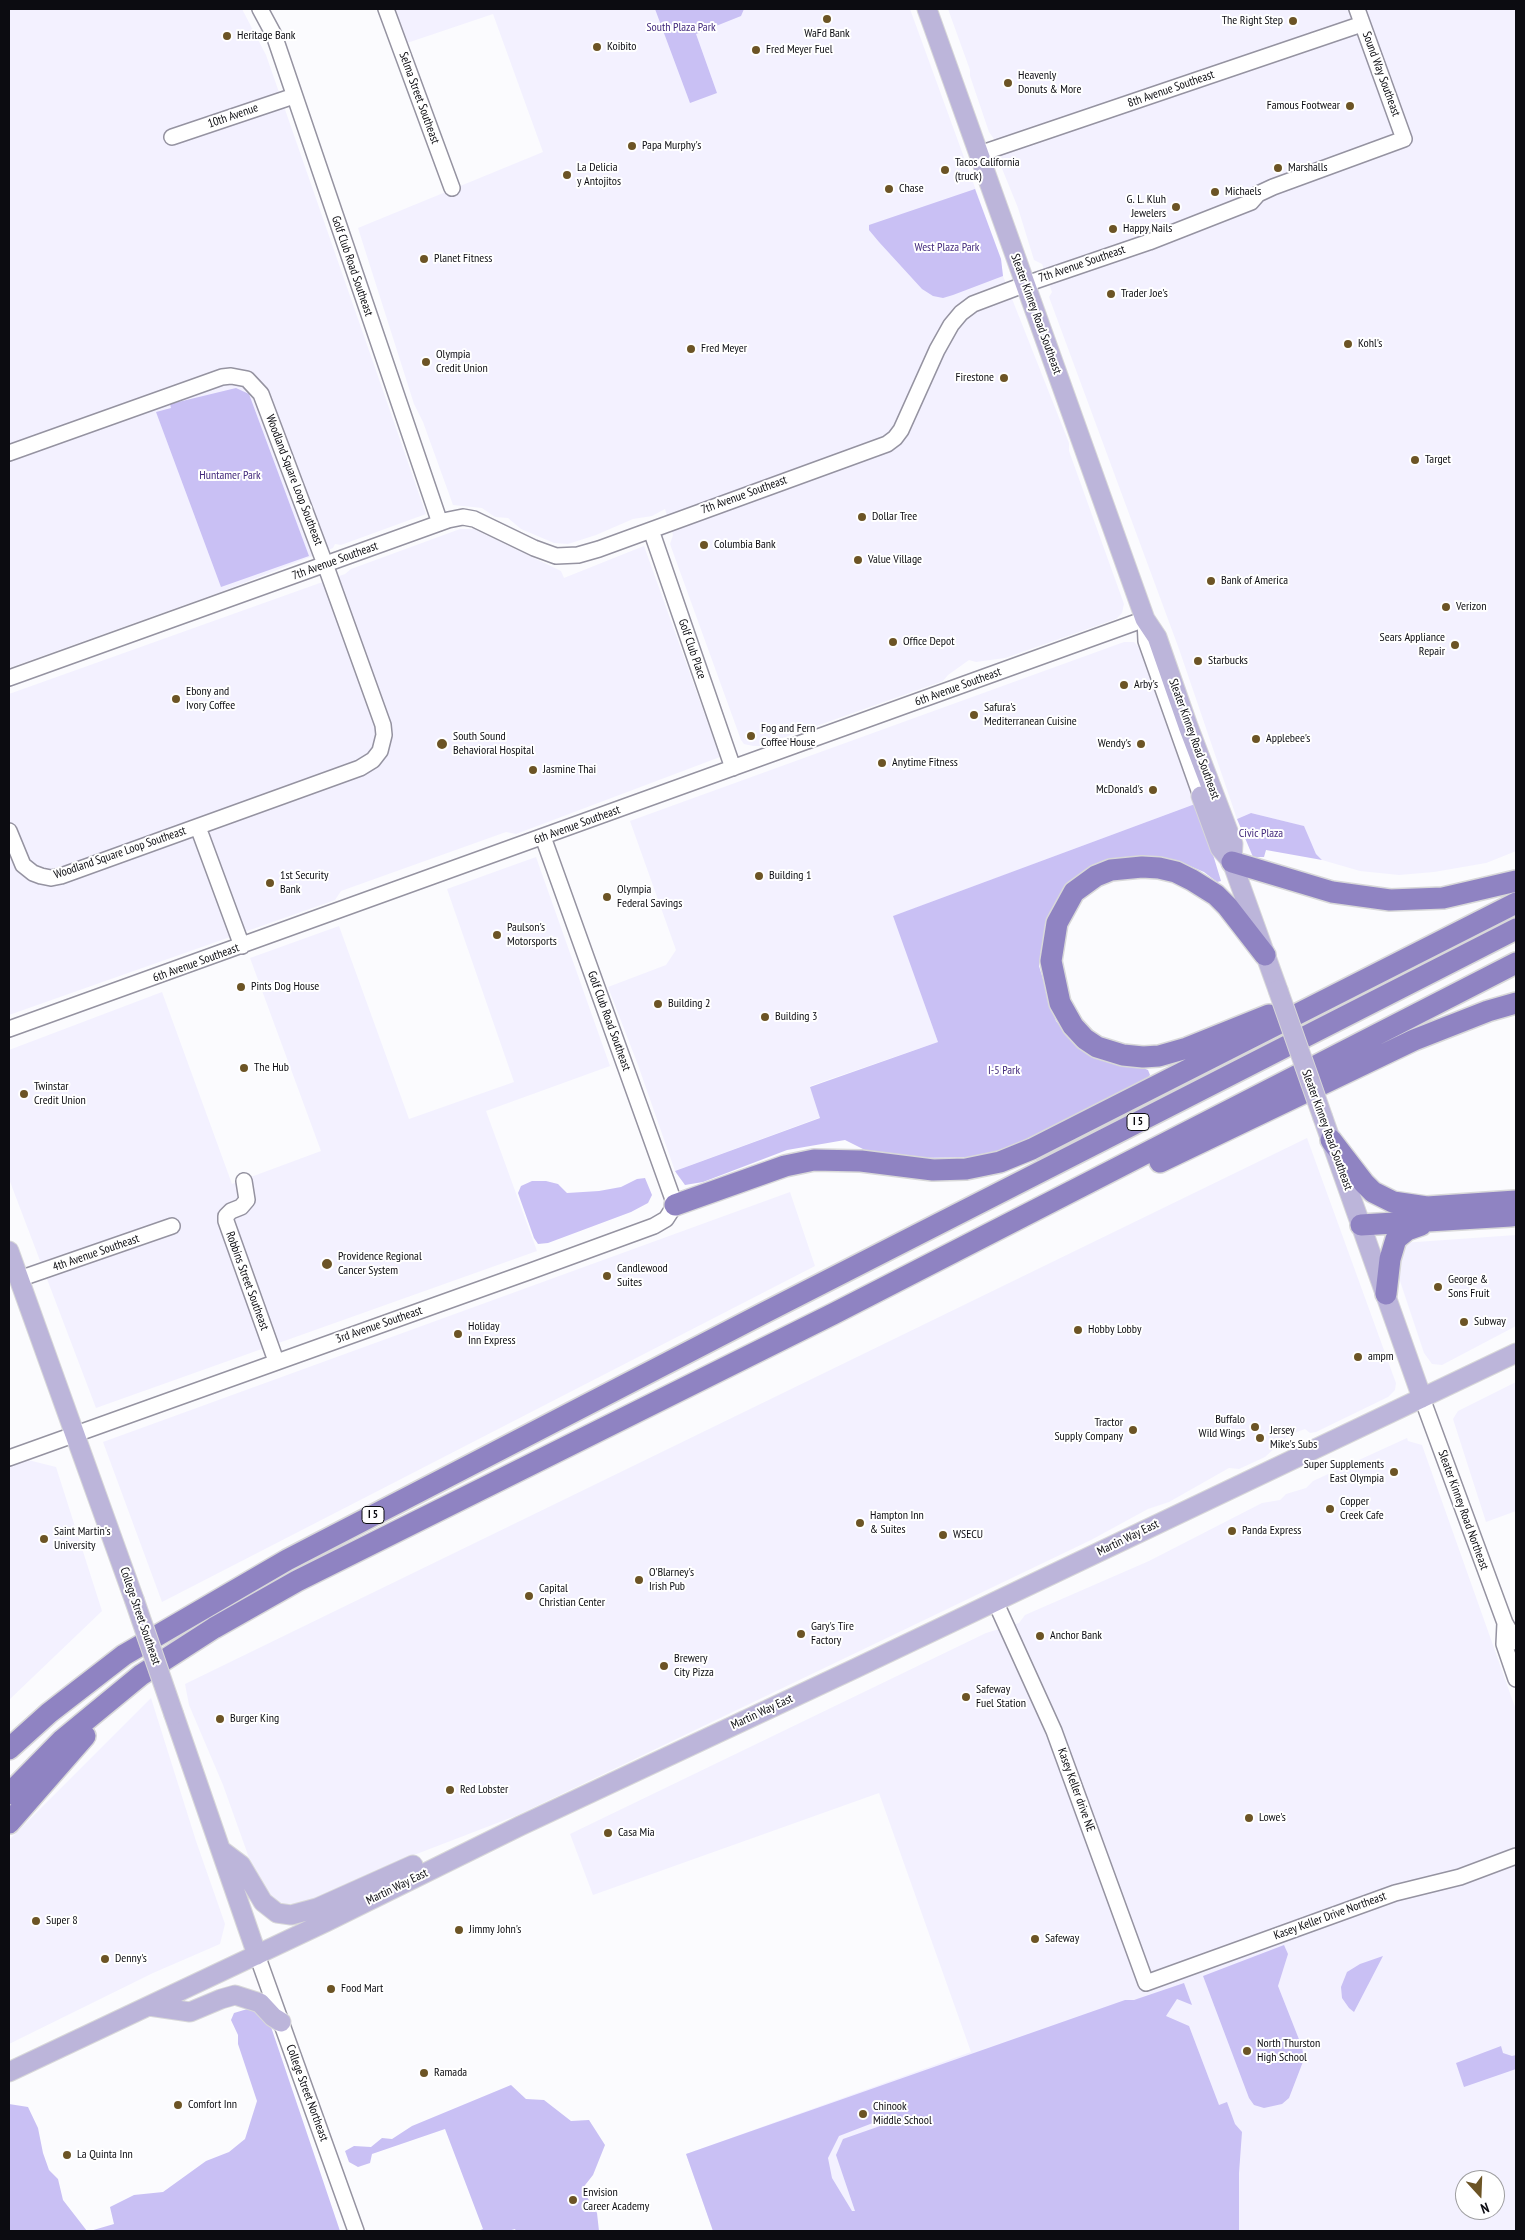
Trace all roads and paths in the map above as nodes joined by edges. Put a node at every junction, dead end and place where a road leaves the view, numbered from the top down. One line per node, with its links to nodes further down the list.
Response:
1 (386, 9): 10 (street, Selma Street Southeast)
2 (927, 9): 9 (main road, Sleater Kinney Road Southeast)
3 (1357, 9): 5 (street, Sound Way Southeast)
4 (260, 10): 6 (street, Golf Club Road Southeast)
5 (1362, 24): 8 (street, Sound Way Southeast); 9 (street, 8th Avenue Southeast)
6 (294, 96): 7 (street, 10th Avenue); 13 (street, Golf Club Road Southeast)
7 (172, 137)
8 (1404, 138): 11 (street, 7th Avenue Southeast)
9 (979, 154): 11 (main road, Sleater Kinney Road Southeast)
10 (452, 188)
11 (1026, 284): 14 (street, 7th Avenue Southeast); 16 (main road, Sleater Kinney Road Southeast)
12 (9, 453): 15 (street, Woodland Square Loop Southeast)
13 (440, 523): 14 (street, 7th Avenue Southeast); 15 (street, 7th Avenue Southeast)
14 (651, 530): 18 (street, Golf Club Place)
15 (325, 564): 17 (street, 7th Avenue Southeast); 20 (street, Woodland Square Loop Southeast)
16 (1145, 619): 18 (street, 6th Avenue Southeast); 19 (street, Sleater Kinney Road Southeast); 23 (main road, Sleater Kinney Road Southeast)
17 (9, 678)
18 (733, 768): 22 (street, 6th Avenue Southeast)
19 (1201, 796): 23 (main road, Sleater Kinney Road Southeast)
20 (198, 827): 21 (street, Woodland Square Loop Southeast); 27 (street, Woodland Square Loop Southeast)
21 (9, 831)
22 (542, 837): 27 (street, 6th Avenue Southeast); 36 (street, Golf Club Road Southeast)
23 (1232, 862): 24 (highway); 28 (main road, Sleater Kinney Road Southeast)
24 (1516, 881)
25 (1516, 903): 30 (highway)
26 (1516, 929): 55 (highway, I 5)
27 (242, 946): 32 (street, 6th Avenue Southeast)
28 (1265, 955): 30 (highway); 33 (main road, Sleater Kinney Road Southeast, bridge)
29 (1516, 963): 44 (highway, I 5)
30 (1390, 967): 36 (highway)
31 (1516, 1003): 44 (highway)
32 (9, 1029)
33 (1331, 1140): 35 (highway); 39 (main road, Sleater Kinney Road Southeast)
34 (244, 1181): 46 (street, Robbins Street Southeast)
35 (1516, 1201)
36 (675, 1206): 46 (street, 3rd Avenue Southeast)
37 (1516, 1216): 38 (highway)
38 (1428, 1222): 39 (highway); 43 (highway)
39 (1361, 1225): 43 (main road, Sleater Kinney Road Southeast)
40 (172, 1226): 42 (street, 4th Avenue Southeast)
41 (9, 1251): 42 (main road, College Street Southeast)
42 (19, 1279): 48 (main road, College Street Southeast)
43 (1386, 1294): 47 (main road, Sleater Kinney Road Southeast)
44 (833, 1314): 53 (highway, I 5)
45 (1516, 1353): 47 (main road, Martin Way East)
46 (276, 1361): 48 (street, 3rd Avenue Southeast)
47 (1422, 1398): 50 (main road, Martin Way East); 51 (street, Sleater Kinney Road Northeast)
48 (75, 1434): 49 (street, 3rd Avenue Southeast); 58 (main road, College Street Southeast, bridge)
49 (9, 1458)
50 (996, 1602): 60 (main road, Martin Way East); 62 (street, Kasey Keller drive NE)
51 (1511, 1620): 52 (street, Sleater Kinney Road Northeast); 54 (street, Sleater Kinney Road Northeast)
52 (1516, 1642)
53 (141, 1675): 56 (highway, I 5); 57 (highway)
54 (1516, 1679)
55 (9, 1748)
56 (9, 1794)
57 (9, 1823)
58 (221, 1850): 60 (main road); 61 (main road, College Street Southeast)
59 (1516, 1856): 62 (street, Kasey Keller Drive Northeast)
60 (454, 1859): 61 (main road, Martin Way East)
61 (257, 1955): 63 (main road, Martin Way East); 64 (street, College Street Northeast)
62 (1146, 1983)
63 (149, 2006): 64 (main road); 65 (main road, Martin Way East)
64 (281, 2022): 66 (street, College Street Northeast)
65 (9, 2072)
66 (356, 2231)

